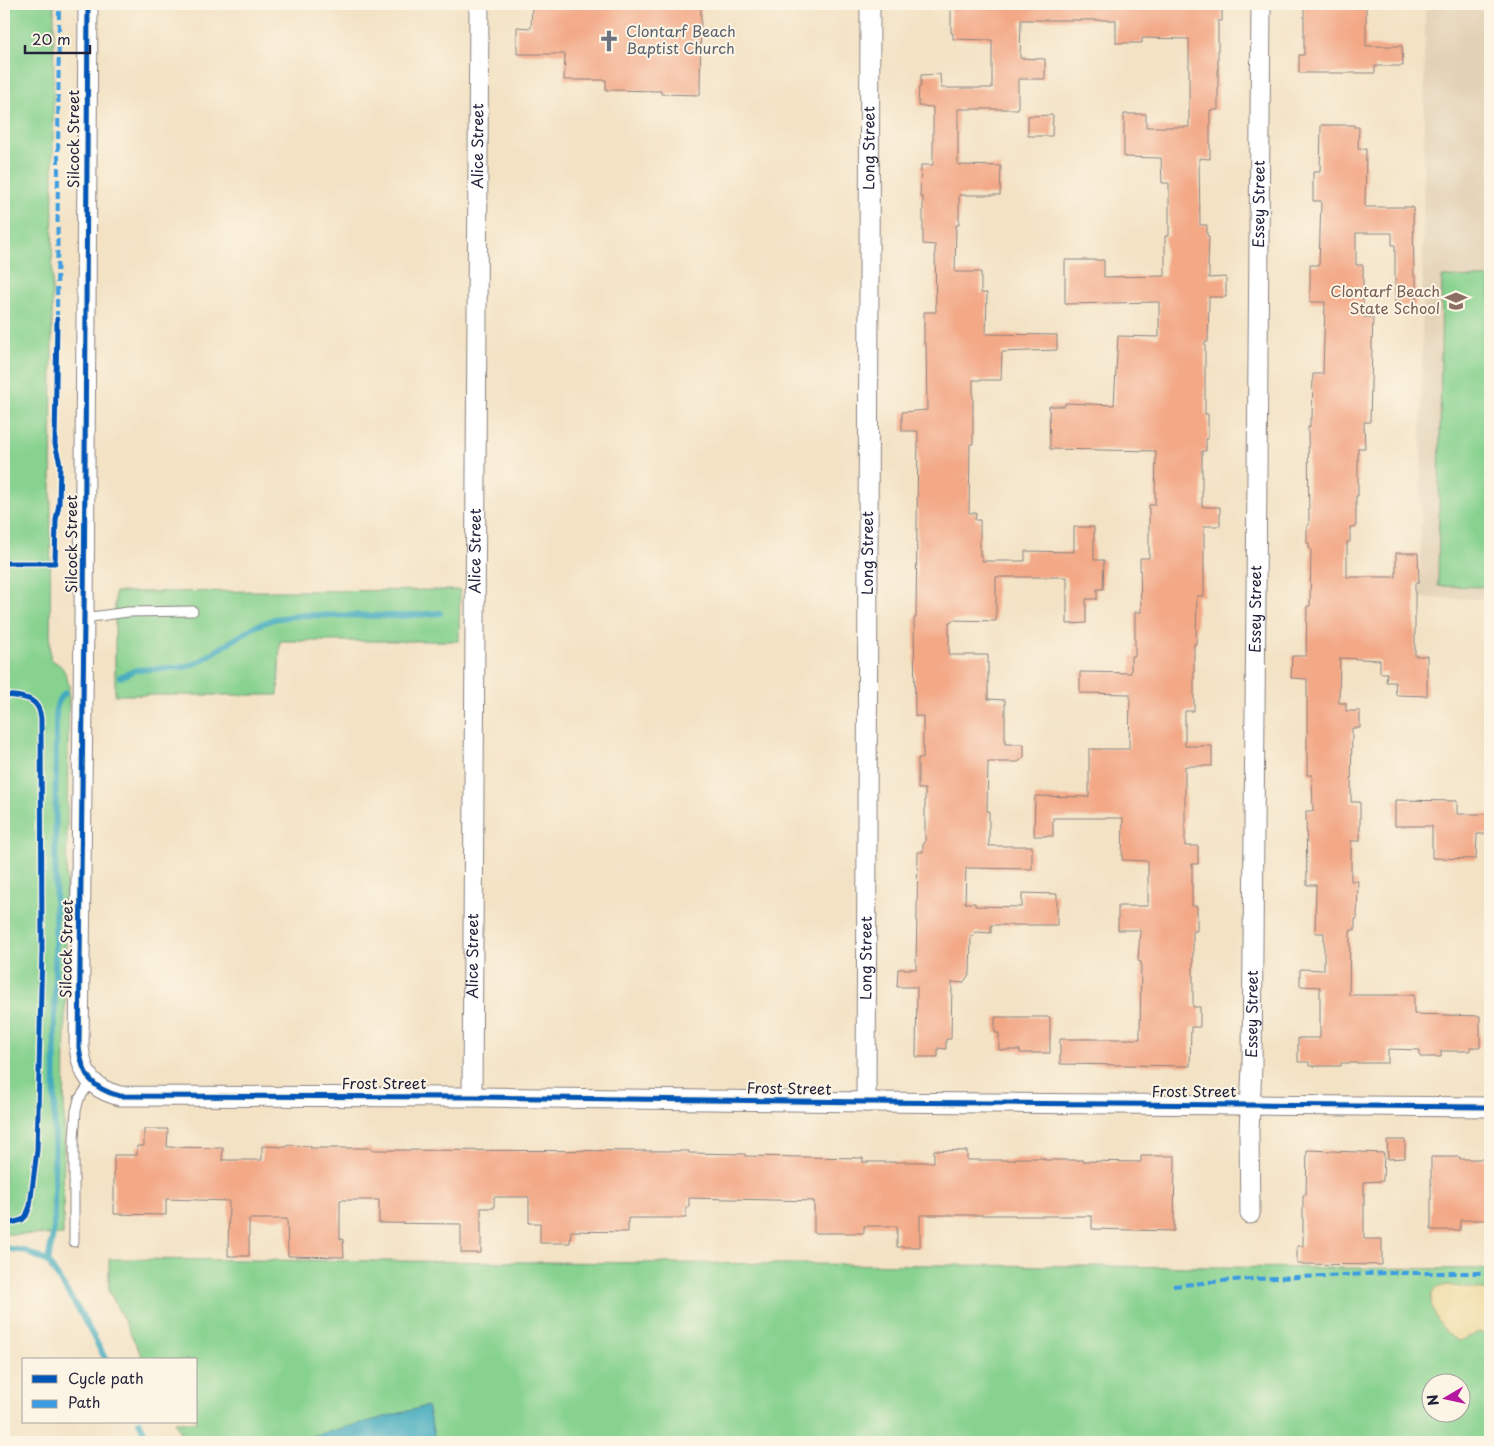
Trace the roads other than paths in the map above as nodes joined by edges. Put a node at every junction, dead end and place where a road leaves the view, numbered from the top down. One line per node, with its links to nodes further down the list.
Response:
1 (88, 4): 6 (street, Silcock Street)
2 (479, 4): 8 (street, Alice Street)
3 (870, 4): 9 (street, Long Street)
4 (1262, 4): 10 (street, Essey Street)
5 (193, 611): 6 (lane)
6 (84, 618): 7 (street, Silcock Street)
7 (91, 1082): 8 (street, Frost Street); 13 (lane)
8 (472, 1097): 9 (street, Frost Street)
9 (866, 1102): 10 (street, Frost Street)
10 (1251, 1105): 11 (street, Frost Street); 12 (street, Essey Street)
11 (1490, 1107)
12 (1250, 1214)
13 (74, 1242)

